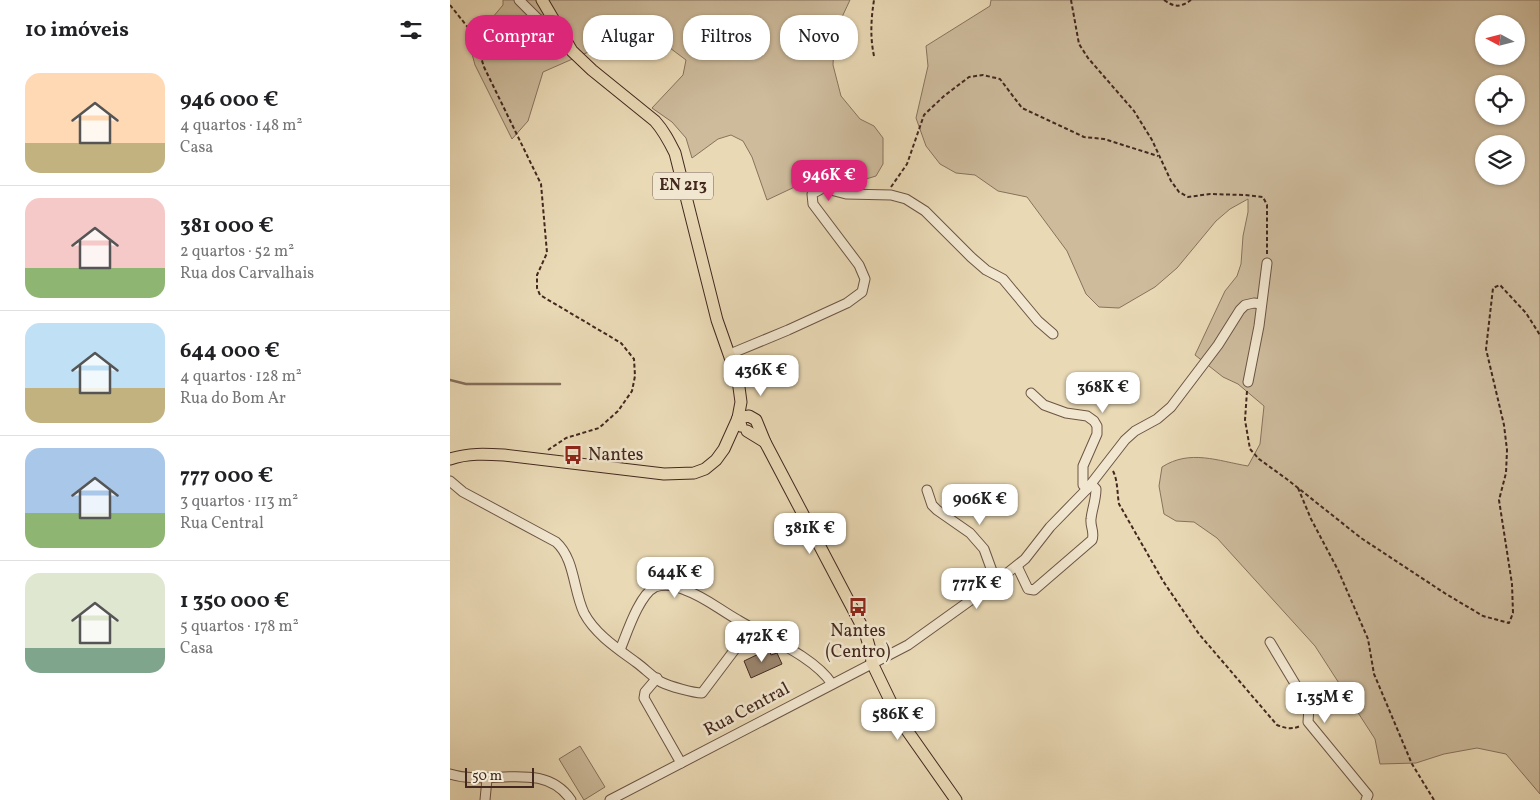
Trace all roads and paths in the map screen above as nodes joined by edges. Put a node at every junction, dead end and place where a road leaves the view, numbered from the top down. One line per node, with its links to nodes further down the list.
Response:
1 (520, 0): 8 (street)
2 (542, 0): 9 (main road, EN 213)
3 (874, 0): 11 (path)
4 (1071, 0): 12 (path)
5 (1164, 0): 6 (path)
6 (1190, 0)
7 (450, 5): 22 (path)
8 (534, 15)
9 (551, 15)
10 (573, 49): 18 (main road, EN 213)
11 (874, 56)
12 (1160, 157): 13 (path); 14 (path)
13 (885, 195): 16 (street); 18 (street)
14 (1267, 263): 15 (street)
15 (1261, 304): 19 (street); 24 (street, Rua Central)
16 (1053, 334)
17 (1540, 336): 27 (path)
18 (730, 354): 21 (main road, EN 213)
19 (1248, 382): 27 (path)
20 (1031, 393): 26 (street)
21 (745, 425): 22 (main road, EN 213); 34 (main road)
22 (536, 458): 23 (main road, EN 213)
23 (450, 459)
24 (1106, 465): 26 (street, Rua Central); 37 (path)
25 (450, 481): 33 (street)
26 (1089, 487): 29 (street, Rua Central); 29 (street)
27 (1298, 488): 46 (path)
28 (927, 490): 30 (street)
29 (1017, 566): 30 (street, Rua Central)
30 (996, 582): 34 (street, Rua Central)
31 (751, 628): 33 (street); 35 (street); 36 (street)
32 (1270, 642): 37 (street)
33 (620, 650): 35 (street)
34 (872, 663): 36 (street, Rua Central); 44 (main road)
35 (657, 678): 38 (street)
36 (832, 684): 38 (street, Rua Central)
37 (1308, 722): 45 (street)
38 (681, 763): 43 (street, Rua Central)
39 (450, 774): 40 (street)
40 (487, 779): 41 (street); 42 (street)
41 (486, 800)
42 (571, 800)
43 (610, 800)
44 (956, 800)
45 (1366, 800)
46 (1434, 800)

